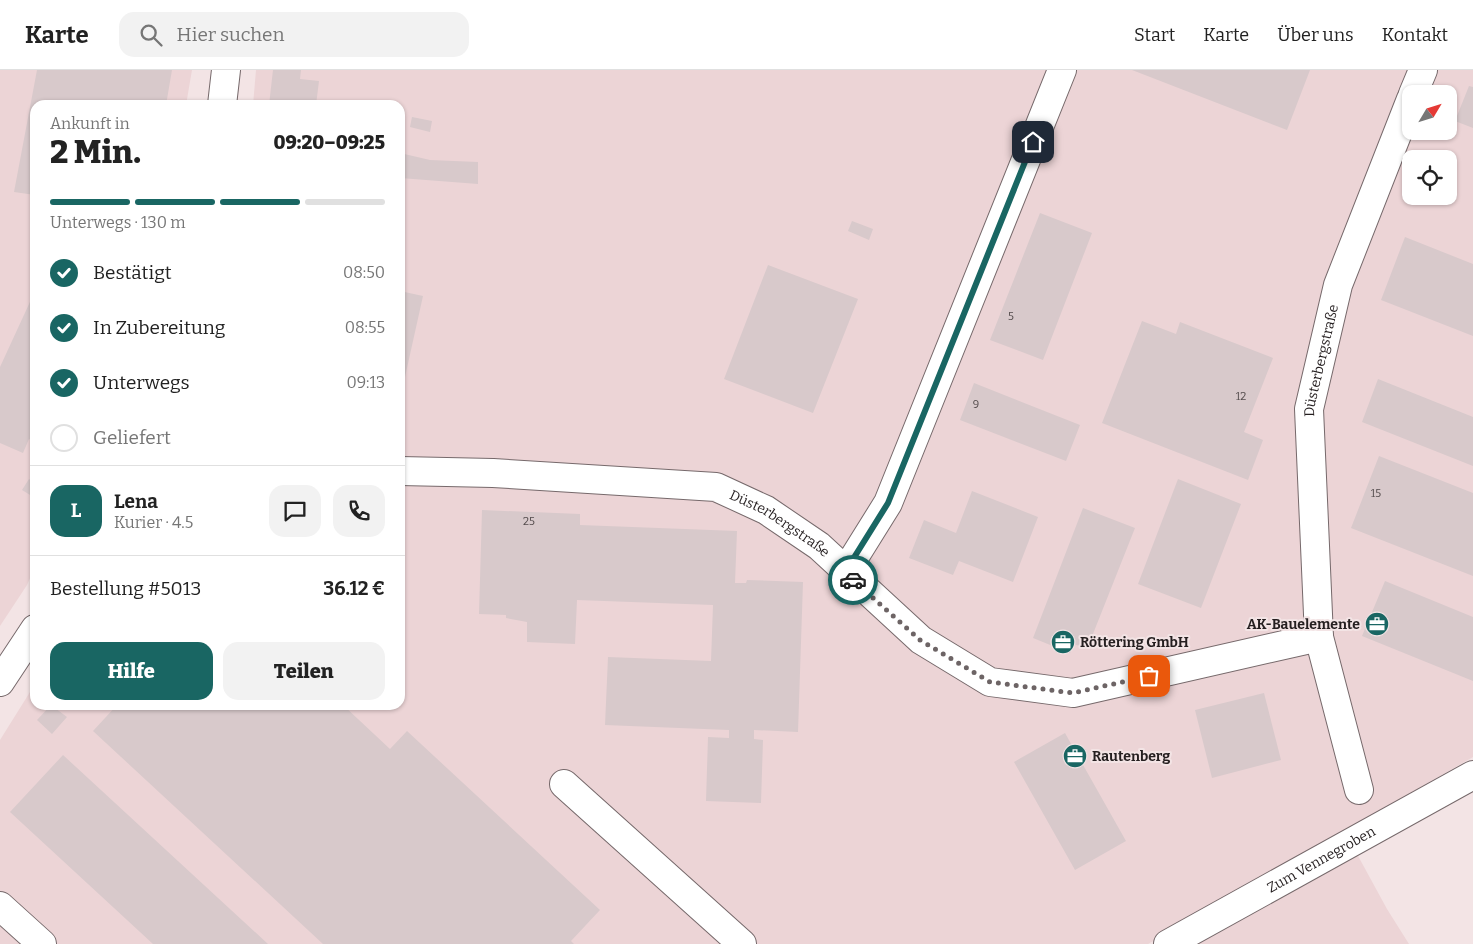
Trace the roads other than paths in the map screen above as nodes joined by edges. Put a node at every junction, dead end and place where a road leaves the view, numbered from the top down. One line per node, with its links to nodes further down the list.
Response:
1 (226, 70): 5 (street)
2 (1062, 70): 8 (street)
3 (1423, 70): 4 (street)
4 (1417, 85)
5 (223, 100)
6 (1402, 122): 10 (street, Düsterbergstraße)
7 (405, 471): 8 (street, Düsterbergstraße)
8 (845, 572): 10 (street, Düsterbergstraße)
9 (30, 637): 11 (street)
10 (1319, 638): 14 (street, Düsterbergstraße)
11 (0, 682)
12 (1473, 775): 18 (street, Zum Vennegroben)
13 (564, 784): 17 (street)
14 (1359, 790)
15 (0, 906): 16 (street)
16 (42, 944)
17 (742, 944)
18 (1168, 944)

